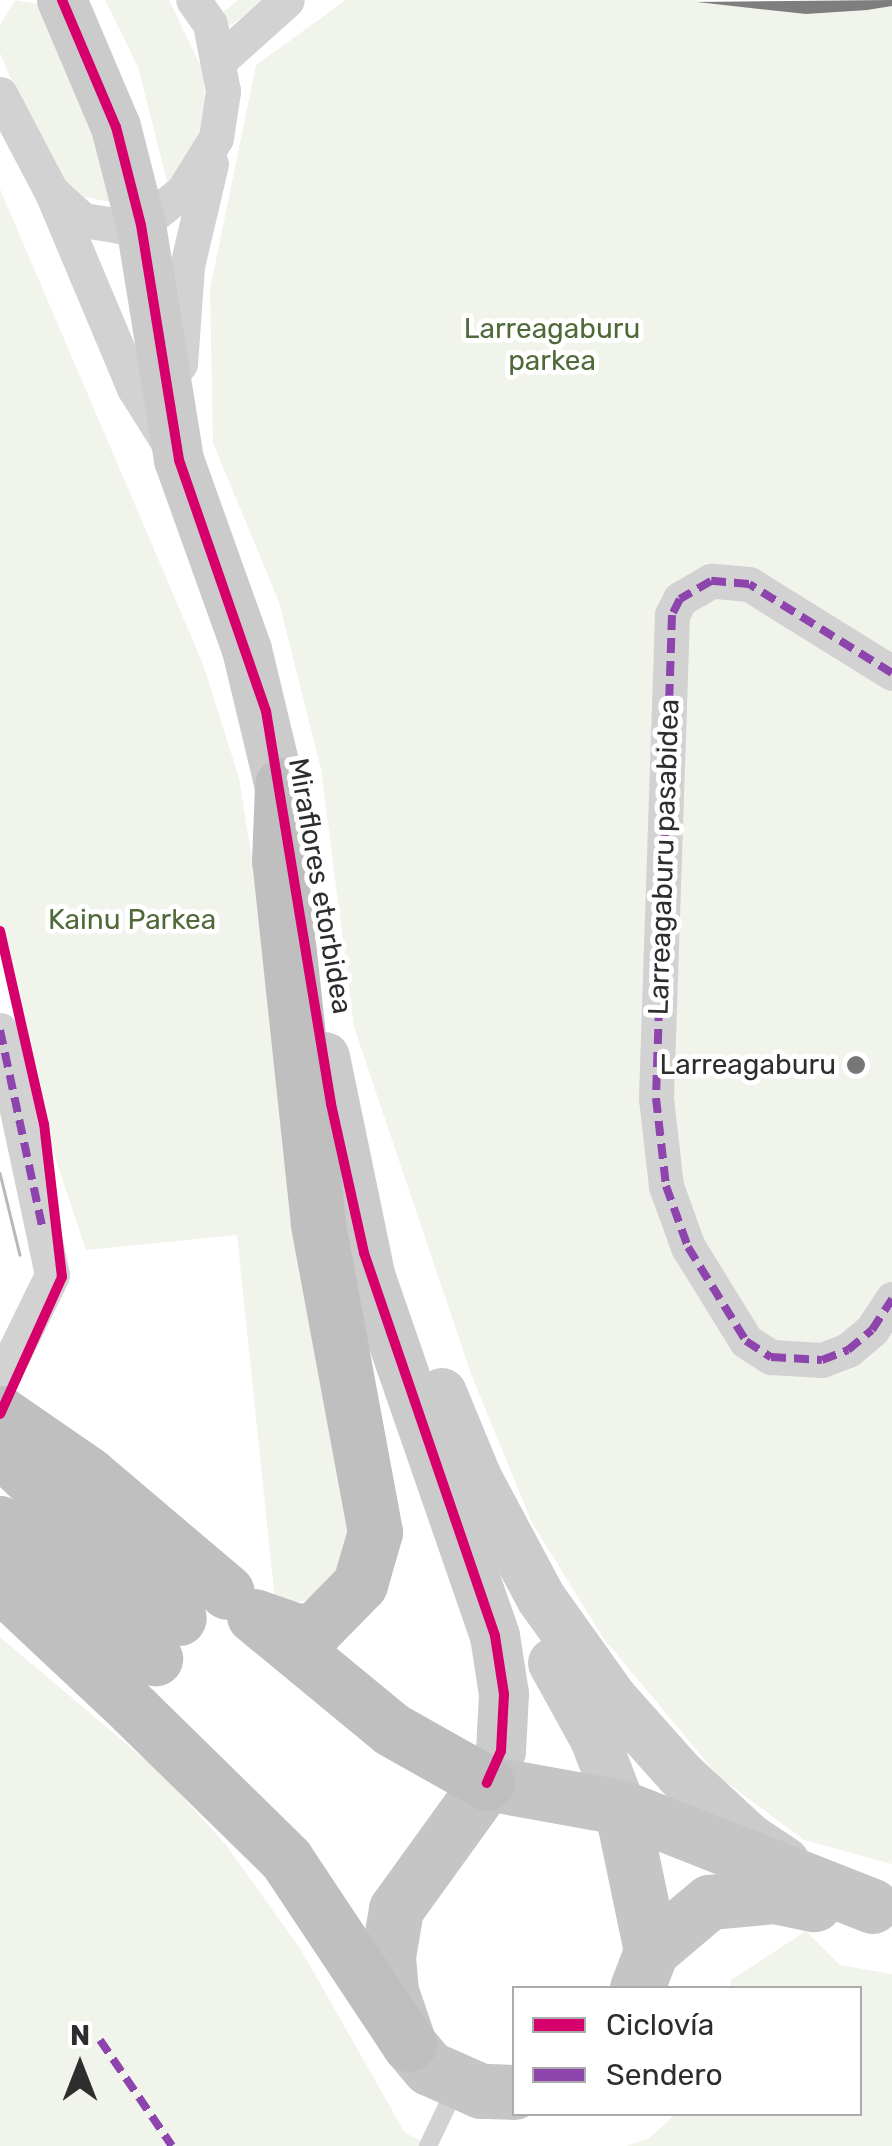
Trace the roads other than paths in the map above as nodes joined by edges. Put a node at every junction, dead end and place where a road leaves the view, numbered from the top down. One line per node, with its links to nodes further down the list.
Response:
1 (62, 0): 8 (street, Miraflores etorbidea)
2 (287, 0): 4 (street)
3 (199, 2): 4 (street, Miraflores etorbidea)
4 (219, 61): 6 (street, Miraflores etorbidea)
5 (0, 94): 7 (street, Miraflores etorbidea)
6 (216, 138): 8 (street, Miraflores etorbidea); 9 (street, Miraflores etorbidea)
7 (52, 192): 8 (street, Miraflores etorbidea); 9 (street, Miraflores etorbidea)
8 (141, 225): 9 (street, Miraflores etorbidea)
9 (179, 460): 11 (street, Miraflores etorbidea)
10 (892, 672): 14 (street, Larreagaburu pasabidea)
11 (282, 785): 13 (street, Miraflores etorbidea); 21 (highway)
12 (0, 1030): 15 (street)
13 (364, 1253): 19 (street, Miraflores etorbidea); 24 (street)
14 (892, 1298)
15 (0, 1382)
16 (0, 1413): 21 (highway, bridge)
17 (0, 1449): 18 (highway, bridge)
18 (0, 1524)
19 (459, 1537): 22 (street, Miraflores etorbidea); 23 (street, Miraflores etorbidea)
20 (0, 1584): 27 (highway, bridge)
21 (240, 1604): 22 (highway)
22 (487, 1783): 23 (main road); 27 (main road, Miraflores etorbidea)
23 (638, 1813): 24 (main road, Miraflores etorbidea); 26 (main road, Miraflores etorbidea)
24 (819, 1884): 25 (main road, Miraflores etorbidea)
25 (882, 1906): 26 (main road, Miraflores etorbidea)
26 (644, 1970)
27 (409, 2044): 28 (main road)
28 (458, 2084): 29 (main road); 30 (lane)
29 (512, 2092)
30 (428, 2146)

